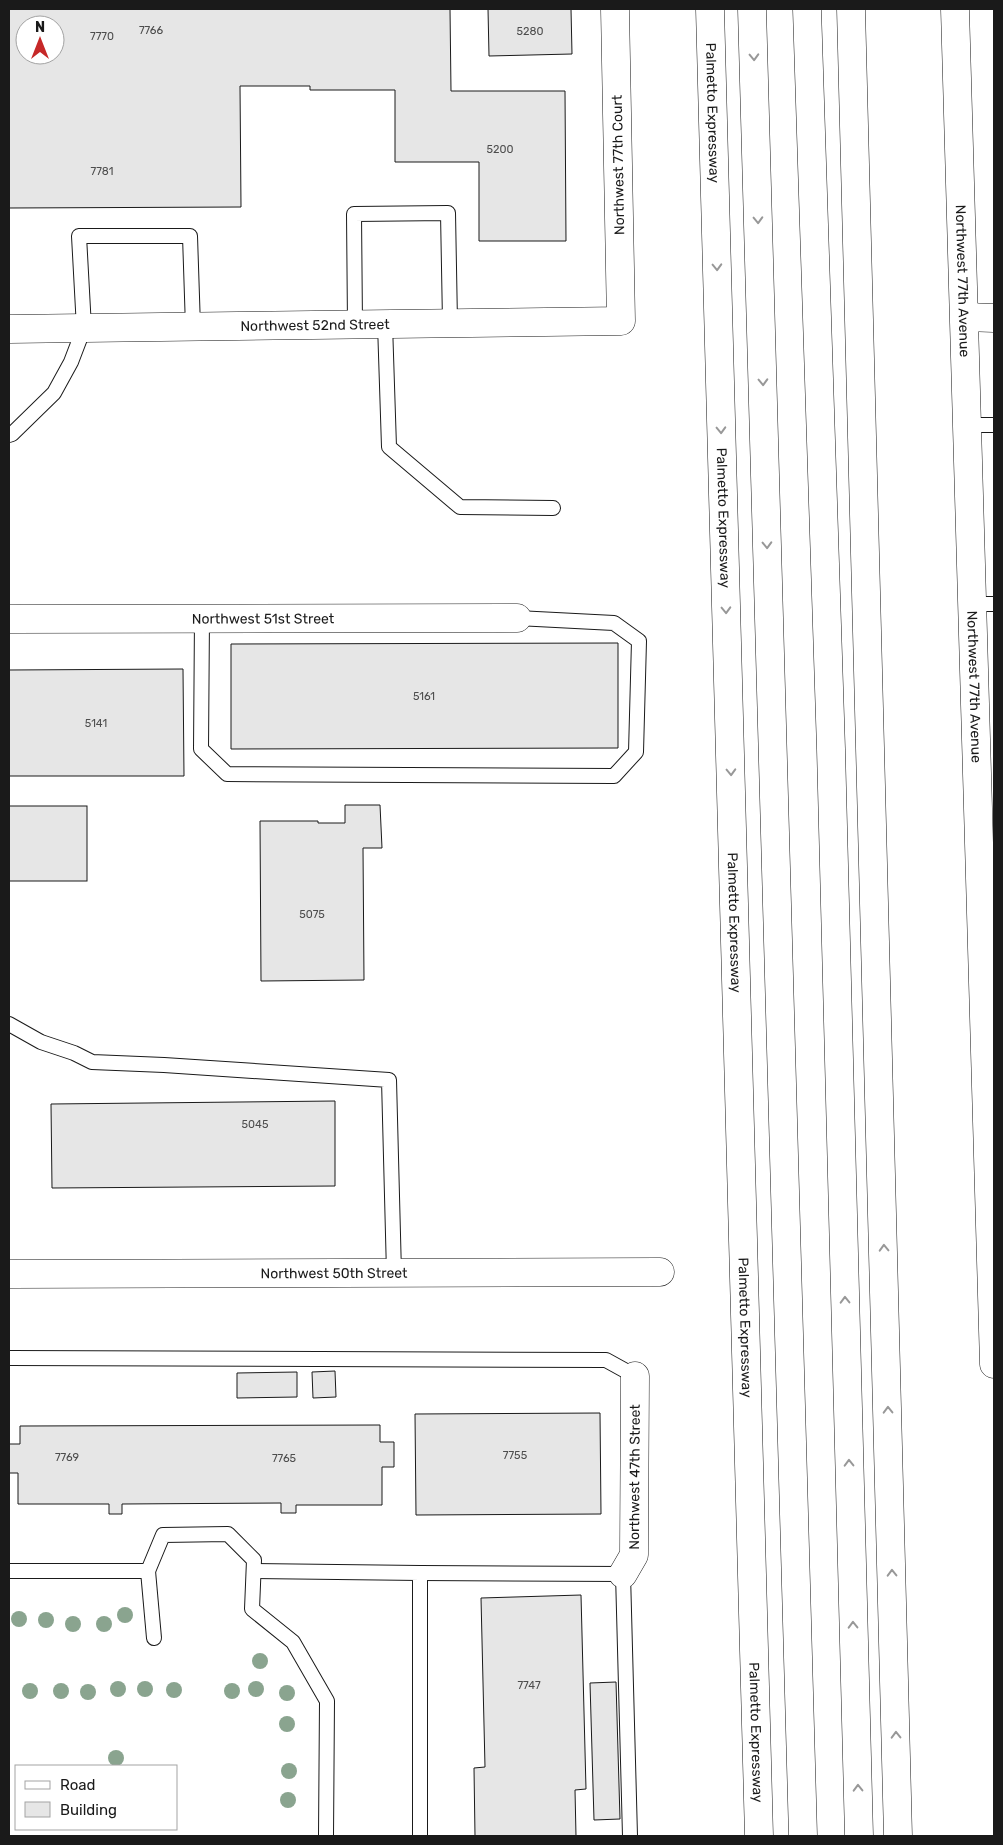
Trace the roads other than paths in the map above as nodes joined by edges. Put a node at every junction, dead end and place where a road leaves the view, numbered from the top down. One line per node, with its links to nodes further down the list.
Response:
1 (615, 9): 9 (main road, Northwest 77th Court)
2 (710, 9): 41 (main road, Palmetto Expressway, one-way to 41)
3 (752, 9): 42 (main road, one-way to 42)
4 (807, 9): 43 (main road, one-way to 4)
5 (851, 9): 44 (main road, one-way to 5)
6 (955, 9): 7 (main road, Northwest 77th Avenue)
7 (965, 317): 8 (main road); 16 (main road, Northwest 77th Avenue)
8 (994, 318)
9 (621, 321): 10 (main road, Northwest 52nd Street)
10 (450, 322): 11 (lane); 12 (main road, Northwest 52nd Street)
11 (355, 324): 12 (main road, Northwest 52nd Street); 13 (main road, Northwest 52nd Street)
12 (385, 324): 18 (lane)
13 (193, 326): 14 (main road, Northwest 52nd Street); 14 (lane)
14 (84, 328): 15 (main road, Northwest 52nd Street); 17 (lane)
15 (9, 329)
16 (981, 425): 19 (main road, Northwest 77th Avenue)
17 (9, 435)
18 (553, 508)
19 (983, 604): 23 (main road, Northwest 77th Avenue)
20 (202, 618): 21 (main road, Northwest 51st Street); 21 (lane); 22 (main road, Northwest 51st Street)
21 (517, 618)
22 (9, 619)
23 (988, 928): 25 (main road, Northwest 77th Avenue)
24 (9, 1024): 27 (lane)
25 (992, 1240): 30 (main road, Northwest 77th Avenue)
26 (660, 1272): 27 (main road, Northwest 50th Street)
27 (394, 1273): 28 (main road, Northwest 50th Street)
28 (9, 1274)
29 (9, 1358): 31 (lane)
30 (994, 1364)
31 (635, 1376): 36 (main road, Northwest 47th Street)
32 (148, 1570): 33 (lane); 34 (lane); 37 (lane)
33 (9, 1571)
34 (254, 1571): 35 (lane); 38 (lane)
35 (420, 1573): 36 (lane); 39 (lane)
36 (622, 1574): 40 (lane)
37 (154, 1638)
38 (326, 1836)
39 (420, 1836)
40 (630, 1836)
41 (759, 1836)
42 (803, 1836)
43 (859, 1836)
44 (898, 1836)

